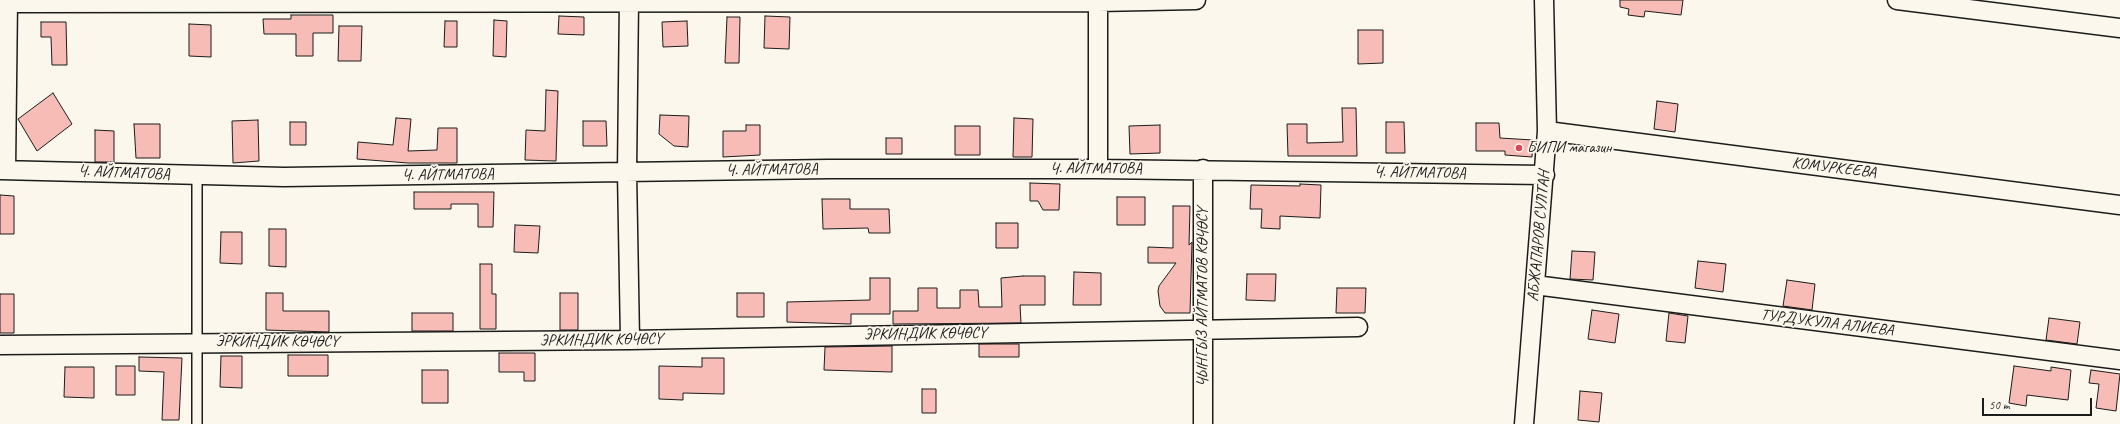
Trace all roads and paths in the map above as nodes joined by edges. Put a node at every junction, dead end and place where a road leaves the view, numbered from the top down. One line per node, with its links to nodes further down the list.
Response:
1 (1196, 0): 7 (street)
2 (1544, 0): 9 (street, АБЖАПАРОВ СУЛТАН)
3 (1896, 0): 8 (street)
4 (8, 1): 5 (street); 11 (street)
5 (629, 1): 6 (street); 13 (street)
6 (1022, 1): 7 (street)
7 (1098, 2): 10 (street)
8 (2120, 28)
9 (1547, 131): 15 (street, АБЖАПАРОВ СУЛТАН); 16 (street, КОМУРКЕЕВА)
10 (1098, 169): 12 (street, Ч. АЙТМАТОВА); 13 (street, Ч. АЙТМАТОВА)
11 (3, 170): 14 (street, Ч. АЙТМАТОВА)
12 (1202, 170): 15 (street, Ч. АЙТМАТОВА); 19 (street, ЧЫНГЫЗ АЙТМАТОВ КӨЧӨСҮ)
13 (627, 172): 14 (street, Ч. АЙТМАТОВА); 20 (street)
14 (196, 175): 21 (lane)
15 (1544, 175): 17 (street, АБЖАПАРОВ СУЛТАН)
16 (2120, 205)
17 (1535, 285): 23 (street, ТУРДУКУЛА АЛИЕВА); 26 (street, АБЖАПАРОВ СУЛТАН)
18 (1358, 326): 19 (street, ЭРКИНДИК КӨЧӨСҮ)
19 (1202, 329): 20 (street, ЭРКИНДИК КӨЧӨСҮ); 25 (street, ЧЫНГЫЗ АЙТМАТОВ КӨЧӨСҮ)
20 (630, 340): 21 (street, ЭРКИНДИК КӨЧӨСҮ)
21 (195, 342): 22 (street, ЭРКИНДИК КӨЧӨСҮ); 24 (lane)
22 (0, 345)
23 (2120, 360)
24 (197, 424)
25 (1204, 424)
26 (1524, 424)

